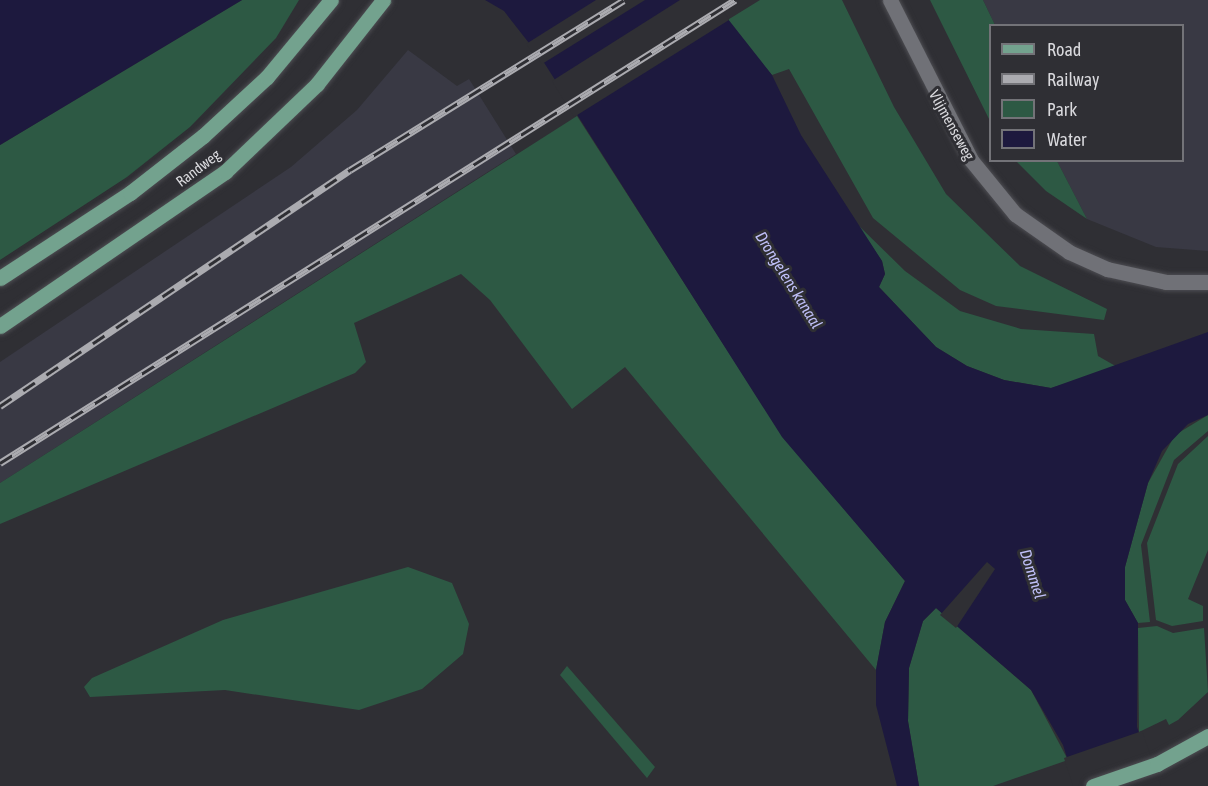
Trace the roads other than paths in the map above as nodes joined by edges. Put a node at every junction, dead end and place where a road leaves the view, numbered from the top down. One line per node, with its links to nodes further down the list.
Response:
1 (331, 0): 4 (main road, Randweg)
2 (383, 0): 6 (main road, Randweg)
3 (890, 0): 5 (street, Vlijmenseweg)
4 (0, 278)
5 (1208, 282)
6 (0, 326)
7 (1207, 735): 8 (main road)
8 (1093, 786)

